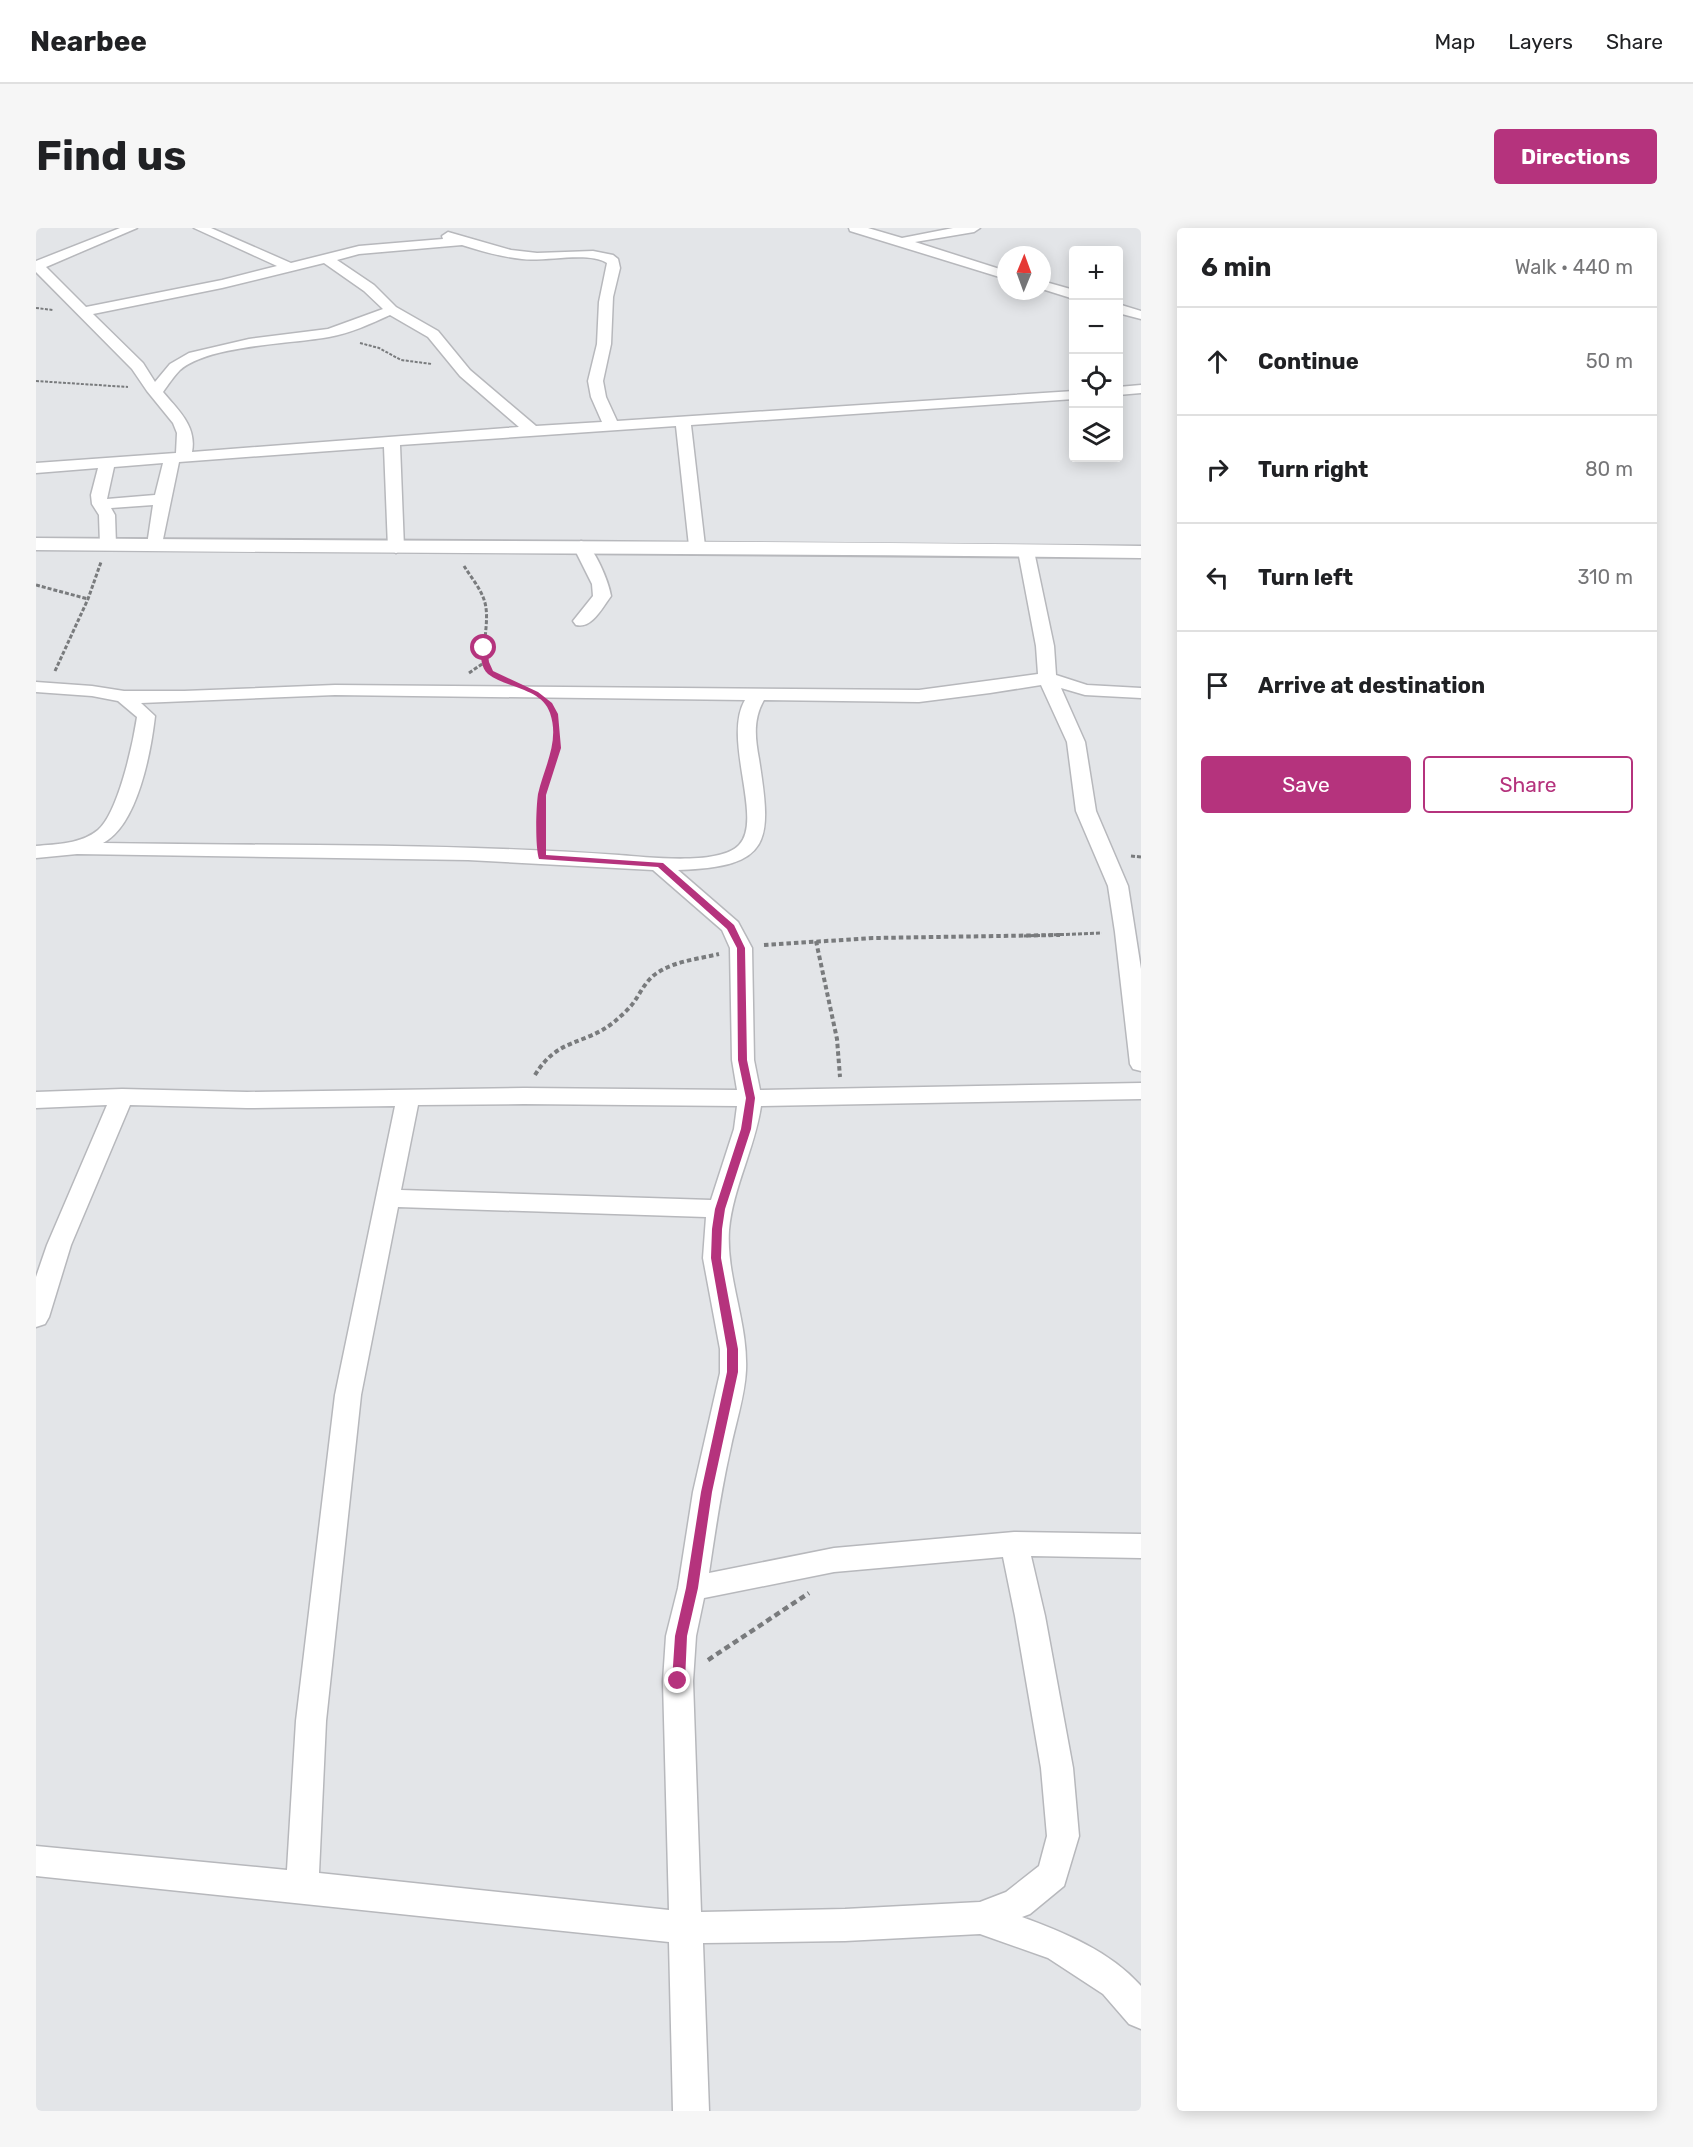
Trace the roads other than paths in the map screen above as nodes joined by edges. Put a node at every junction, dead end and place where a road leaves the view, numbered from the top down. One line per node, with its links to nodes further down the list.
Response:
1 (131, 228): 9 (street)
2 (200, 228): 10 (street)
3 (855, 228): 7 (street)
4 (974, 228): 7 (street)
5 (433, 231): 6 (street)
6 (462, 241): 8 (street); 23 (street)
7 (902, 241): 11 (street)
8 (326, 258): 10 (street); 15 (street)
9 (37, 266): 16 (street)
10 (289, 267): 16 (street)
11 (997, 271)
12 (1051, 288): 13 (street)
13 (1069, 293)
14 (1123, 309): 17 (street)
15 (391, 310): 18 (street); 24 (street)
16 (81, 312): 18 (street)
17 (1141, 315)
18 (154, 390): 25 (street)
19 (1141, 390): 20 (street)
20 (1123, 391)
21 (1069, 395): 22 (street)
22 (683, 421): 23 (street); 37 (street)
23 (612, 426): 24 (street)
24 (532, 431): 26 (street)
25 (185, 433): 27 (street); 28 (street)
26 (392, 442): 27 (street); 38 (street)
27 (260, 452): 28 (street)
28 (177, 458): 29 (street); 31 (street)
29 (107, 462): 30 (street); 32 (street)
30 (36, 468)
31 (162, 499): 32 (street); 35 (street)
32 (100, 504): 34 (street)
33 (36, 544): 34 (street)
34 (108, 545): 35 (street)
35 (155, 545): 38 (street)
36 (581, 546): 37 (street); 38 (street); 41 (street)
37 (698, 546): 39 (street)
38 (396, 548)
39 (1026, 551): 40 (street); 42 (street)
40 (1141, 552)
41 (582, 621)
42 (1047, 678): 44 (street); 45 (street); 52 (street)
43 (43, 688): 46 (street)
44 (759, 693): 47 (street); 51 (street)
45 (1141, 693)
46 (124, 697): 47 (street); 48 (street)
47 (184, 697): 48 (street)
48 (146, 716): 49 (street)
49 (76, 848): 50 (street); 51 (street)
50 (36, 852)
51 (660, 865): 56 (street)
52 (1141, 1064)
53 (1141, 1091): 56 (street)
54 (122, 1097): 55 (street); 57 (street); 60 (street)
55 (408, 1097): 56 (street); 58 (street)
56 (750, 1098): 59 (street)
57 (36, 1100)
58 (387, 1198): 59 (street); 65 (street)
59 (720, 1209): 63 (street)
60 (36, 1317)
61 (1014, 1544): 62 (street); 63 (street); 66 (street)
62 (1141, 1546)
63 (692, 1588): 67 (street)
64 (36, 1861): 65 (street)
65 (302, 1887): 67 (street)
66 (980, 1918): 67 (street); 68 (street)
67 (685, 1928): 69 (street)
68 (1141, 2012)
69 (691, 2111)

